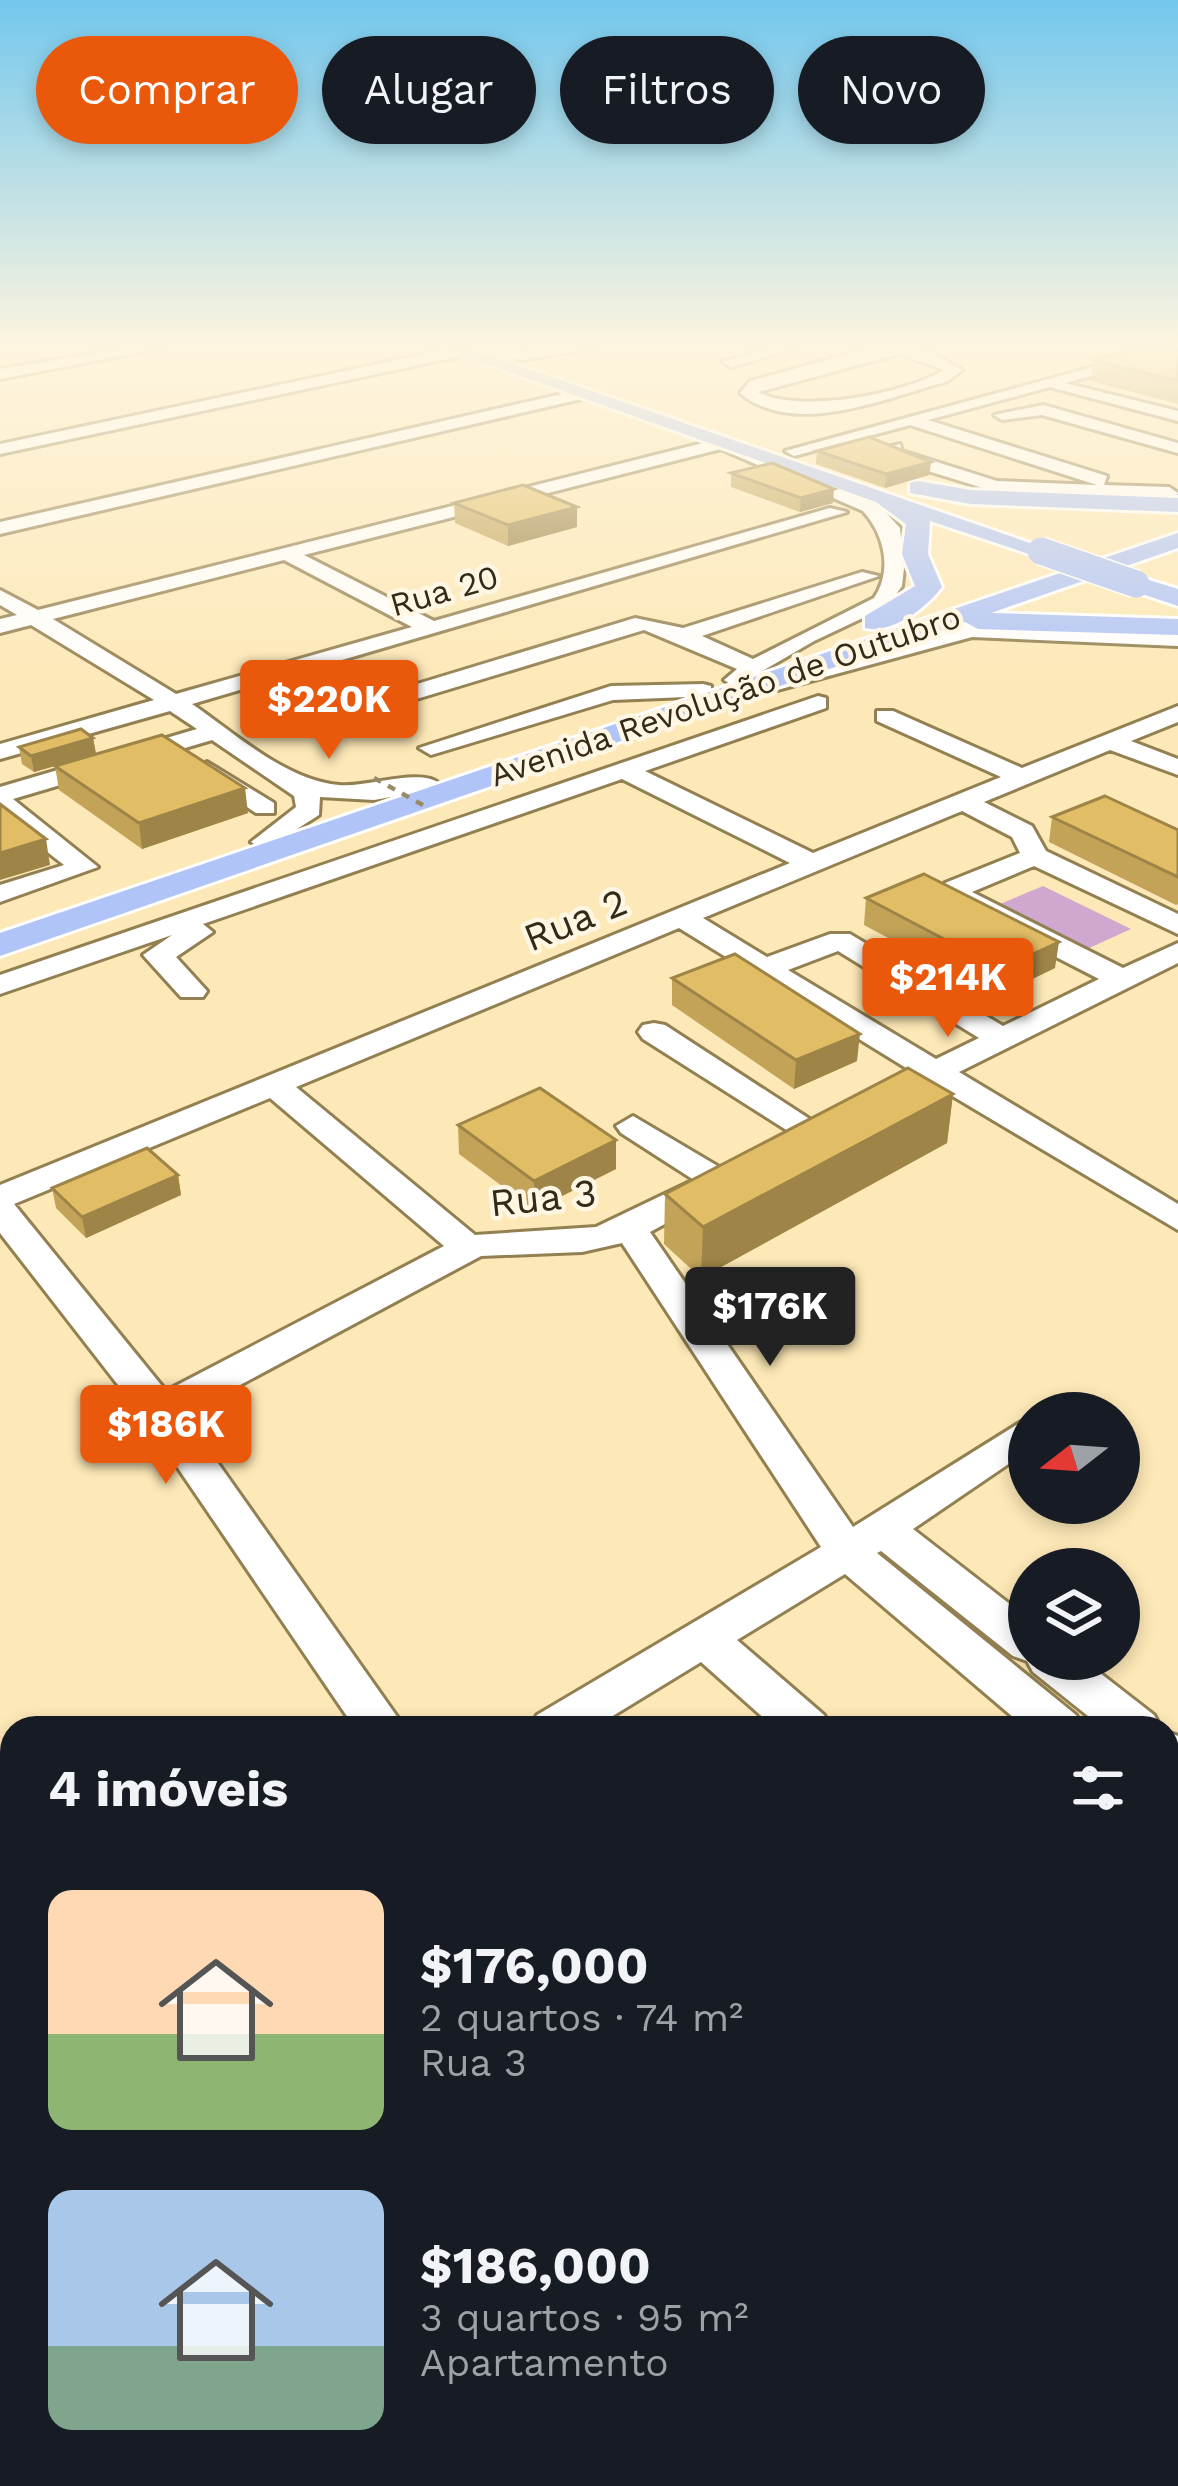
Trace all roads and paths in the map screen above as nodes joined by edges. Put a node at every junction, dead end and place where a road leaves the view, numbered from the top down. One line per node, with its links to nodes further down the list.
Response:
1 (275, 462): 15 (street)
2 (648, 462): 20 (street)
3 (767, 462): 33 (street)
4 (777, 462): 12 (main road)
5 (796, 462): 17 (main road)
6 (832, 462): 13 (main road)
7 (919, 462): 11 (street)
8 (1019, 462): 11 (street)
9 (1083, 462): 13 (street)
10 (1155, 466): 13 (street)
11 (1088, 491): 13 (street)
12 (868, 494): 17 (main road); 32 (main road)
13 (1176, 494)
14 (835, 519): 28 (street, Rua 20)
15 (0, 528)
16 (1178, 530): 19 (main road, Avenida Revolução de Outubro)
17 (1012, 538): 19 (main road); 22 (main road); 23 (main road, bridge)
18 (1178, 542): 19 (main road, Avenida Revolução de Outubro)
19 (1141, 548): 22 (main road, Avenida Revolução de Outubro)
20 (286, 554): 25 (street); 28 (street)
21 (868, 575): 29 (street)
22 (1031, 585): 26 (main road); 30 (main road, Avenida Revolução de Outubro); 32 (main road, Avenida Revolução de Outubro)
23 (1167, 591)
24 (0, 596): 25 (street)
25 (37, 616): 27 (street); 36 (street)
26 (1178, 624): 30 (main road)
27 (0, 626)
28 (431, 628): 36 (street, Rua 20)
29 (682, 635): 33 (street); 35 (street)
30 (892, 638): 33 (main road, Avenida Revolução de Outubro)
31 (1178, 639): 33 (street)
32 (837, 644): 33 (main road, Avenida Revolução de Outubro)
33 (748, 679): 34 (main road, Avenida Revolução de Outubro); 46 (main road, Avenida Revolução de Outubro)
34 (703, 691): 44 (street); 53 (main road, Avenida Revolução de Outubro)
35 (402, 696)
36 (173, 702): 41 (street); 45 (street, Rua 20)
37 (818, 703): 48 (street)
38 (1178, 712): 42 (street, Rua 2)
39 (885, 716): 51 (street)
40 (144, 728): 43 (street)
41 (218, 731): 43 (street); 49 (street)
42 (1110, 741): 47 (street); 51 (street, Rua 2)
43 (170, 745): 54 (street); 56 (street)
44 (431, 748)
45 (0, 752)
46 (508, 768): 52 (street); 60 (main road, Avenida Revolução de Outubro)
47 (1178, 768)
48 (627, 772): 52 (street); 58 (street)
49 (280, 773): 53 (street); 56 (street)
50 (374, 778): 53 (path, bridge)
51 (1024, 778): 55 (street, Rua 2)
52 (554, 796): 62 (street)
53 (429, 797): 56 (main road, Avenida Revolução de Outubro)
54 (0, 799): 59 (street)
55 (967, 803): 57 (street); 58 (street, Rua 2)
56 (264, 825): 64 (main road, Avenida Revolução de Outubro)
57 (1035, 856): 63 (street); 69 (street)
58 (812, 863): 61 (street, Rua 2)
59 (0, 894)
60 (130, 901): 62 (street); 65 (main road, Avenida Revolução de Outubro)
61 (682, 918): 66 (street); 76 (street, Rua 2)
62 (177, 921): 70 (street); 71 (street)
63 (1178, 925)
64 (0, 929)
65 (0, 944)
66 (732, 948): 68 (street); 74 (street)
67 (1178, 952): 69 (street, Rua 3)
68 (765, 968): 73 (street); 74 (street)
69 (1122, 979): 73 (street, Rua 3)
70 (0, 985)
71 (192, 991)
72 (654, 1032): 77 (street)
73 (1004, 1040): 75 (street, Rua 3)
74 (896, 1048): 75 (street)
75 (937, 1073): 77 (street, Rua 3); 82 (street)
76 (272, 1082): 80 (street, Rua 2); 84 (street, Rua 3)
77 (832, 1121): 79 (street, Rua 3)
78 (633, 1126): 79 (street)
79 (718, 1180): 83 (street, Rua 3)
80 (0, 1197)
81 (0, 1210): 85 (street)
82 (1178, 1219)
83 (630, 1228): 84 (street, Rua 3); 87 (street)
84 (469, 1248): 85 (street)
85 (160, 1411): 91 (street)
86 (1008, 1445): 87 (street)
87 (865, 1541): 88 (street); 89 (street); 94 (street)
88 (1008, 1631)
89 (706, 1639): 92 (street); 93 (street)
90 (1076, 1680): 95 (street)
91 (373, 1716)
92 (574, 1716)
93 (793, 1716)
94 (1047, 1716)
95 (1122, 1716)

